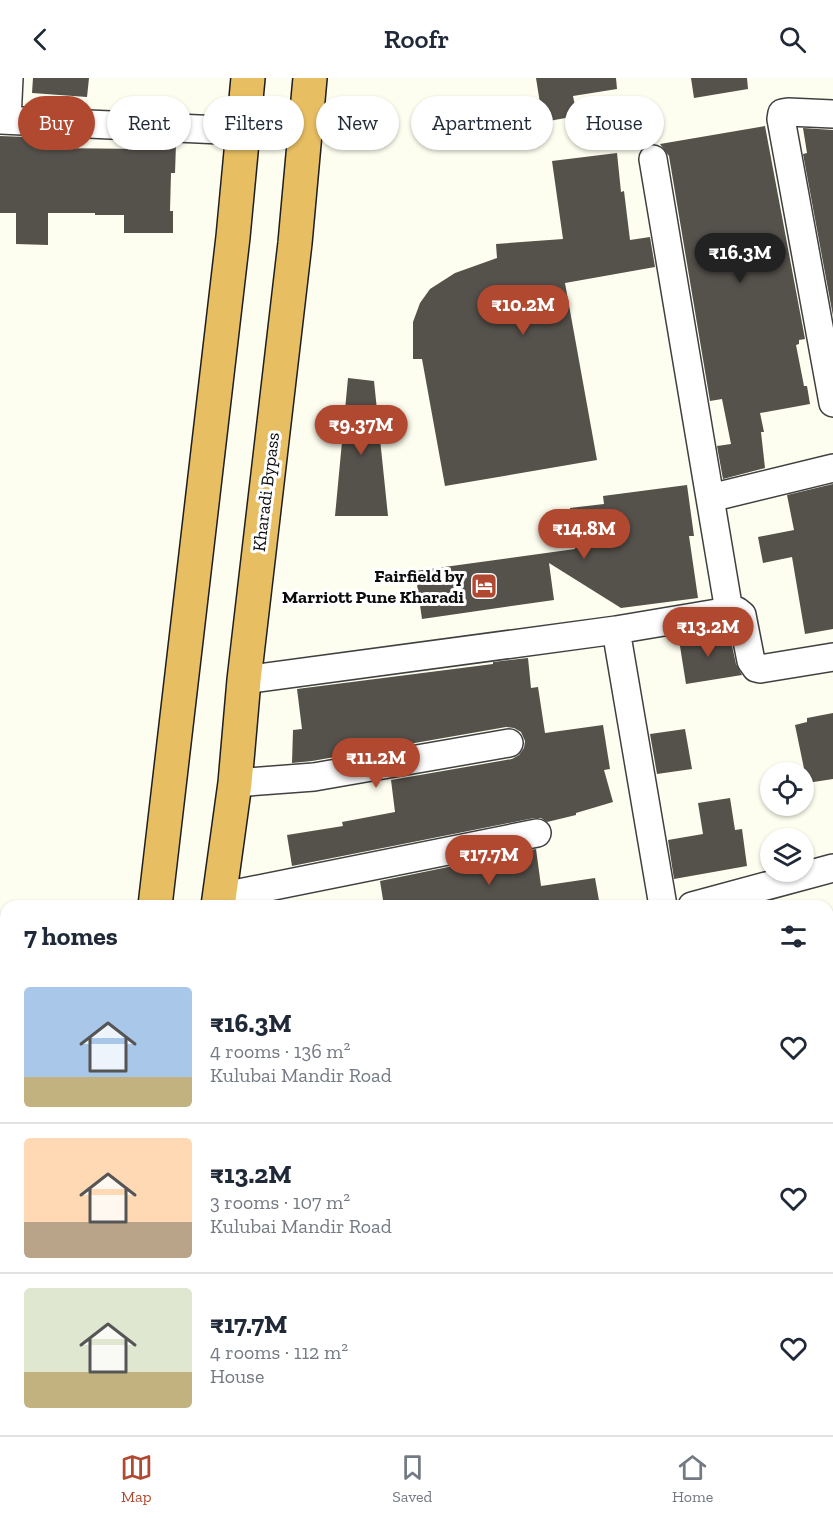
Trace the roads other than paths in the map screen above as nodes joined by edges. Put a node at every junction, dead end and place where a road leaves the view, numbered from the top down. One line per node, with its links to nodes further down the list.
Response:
1 (9, 78): 6 (street)
2 (248, 78): 4 (highway)
3 (310, 78): 16 (highway, Kharadi Bypass)
4 (246, 96)
5 (833, 114): 10 (street)
6 (3, 120): 7 (street)
7 (203, 129)
8 (241, 150): 22 (highway)
9 (653, 159): 12 (street)
10 (833, 403)
11 (833, 468): 12 (street)
12 (710, 498): 13 (street)
13 (729, 611): 14 (street); 15 (street)
14 (616, 630): 16 (street); 25 (street)
15 (833, 657)
16 (244, 680): 18 (highway, Kharadi Bypass)
17 (509, 743): 18 (street)
18 (235, 783): 23 (highway, Kharadi Bypass)
19 (537, 832): 24 (street)
20 (833, 868): 21 (street)
21 (759, 897): 26 (street)
22 (156, 900)
23 (218, 900)
24 (223, 900)
25 (662, 900)
26 (737, 900)

